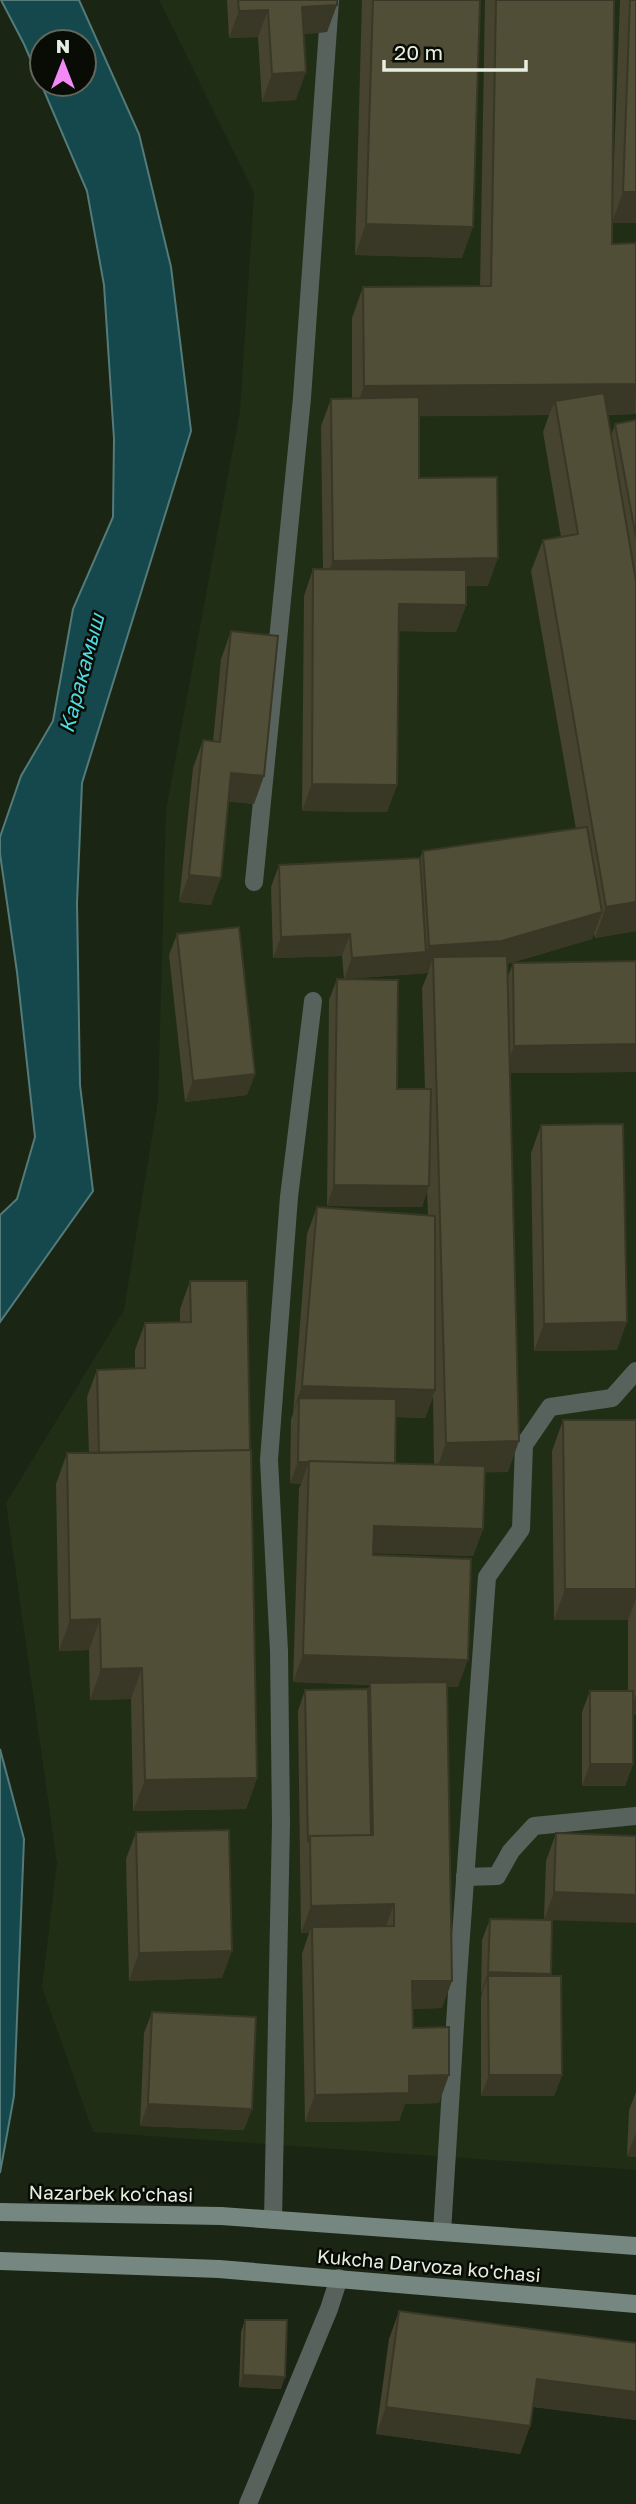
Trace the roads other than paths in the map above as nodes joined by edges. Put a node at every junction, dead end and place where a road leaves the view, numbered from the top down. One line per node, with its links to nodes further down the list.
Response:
1 (330, 0): 2 (street)
2 (254, 882)
3 (313, 1001): 9 (street)
4 (636, 1371): 6 (street)
5 (636, 1816): 6 (street)
6 (465, 1877): 10 (street)
7 (0, 2212): 8 (main road, Nazarbek ko'chasi)
8 (221, 2216): 9 (main road, Kukcha Darvoza ko'chasi)
9 (273, 2220): 10 (main road, Kukcha Darvoza ko'chasi)
10 (442, 2232): 11 (main road, Kukcha Darvoza ko'chasi)
11 (636, 2246)
12 (0, 2261): 13 (main road, Kukcha Darvoza ko'chasi)
13 (339, 2278): 14 (main road, Kukcha Darvoza ko'chasi); 15 (street)
14 (636, 2304)
15 (248, 2504)

